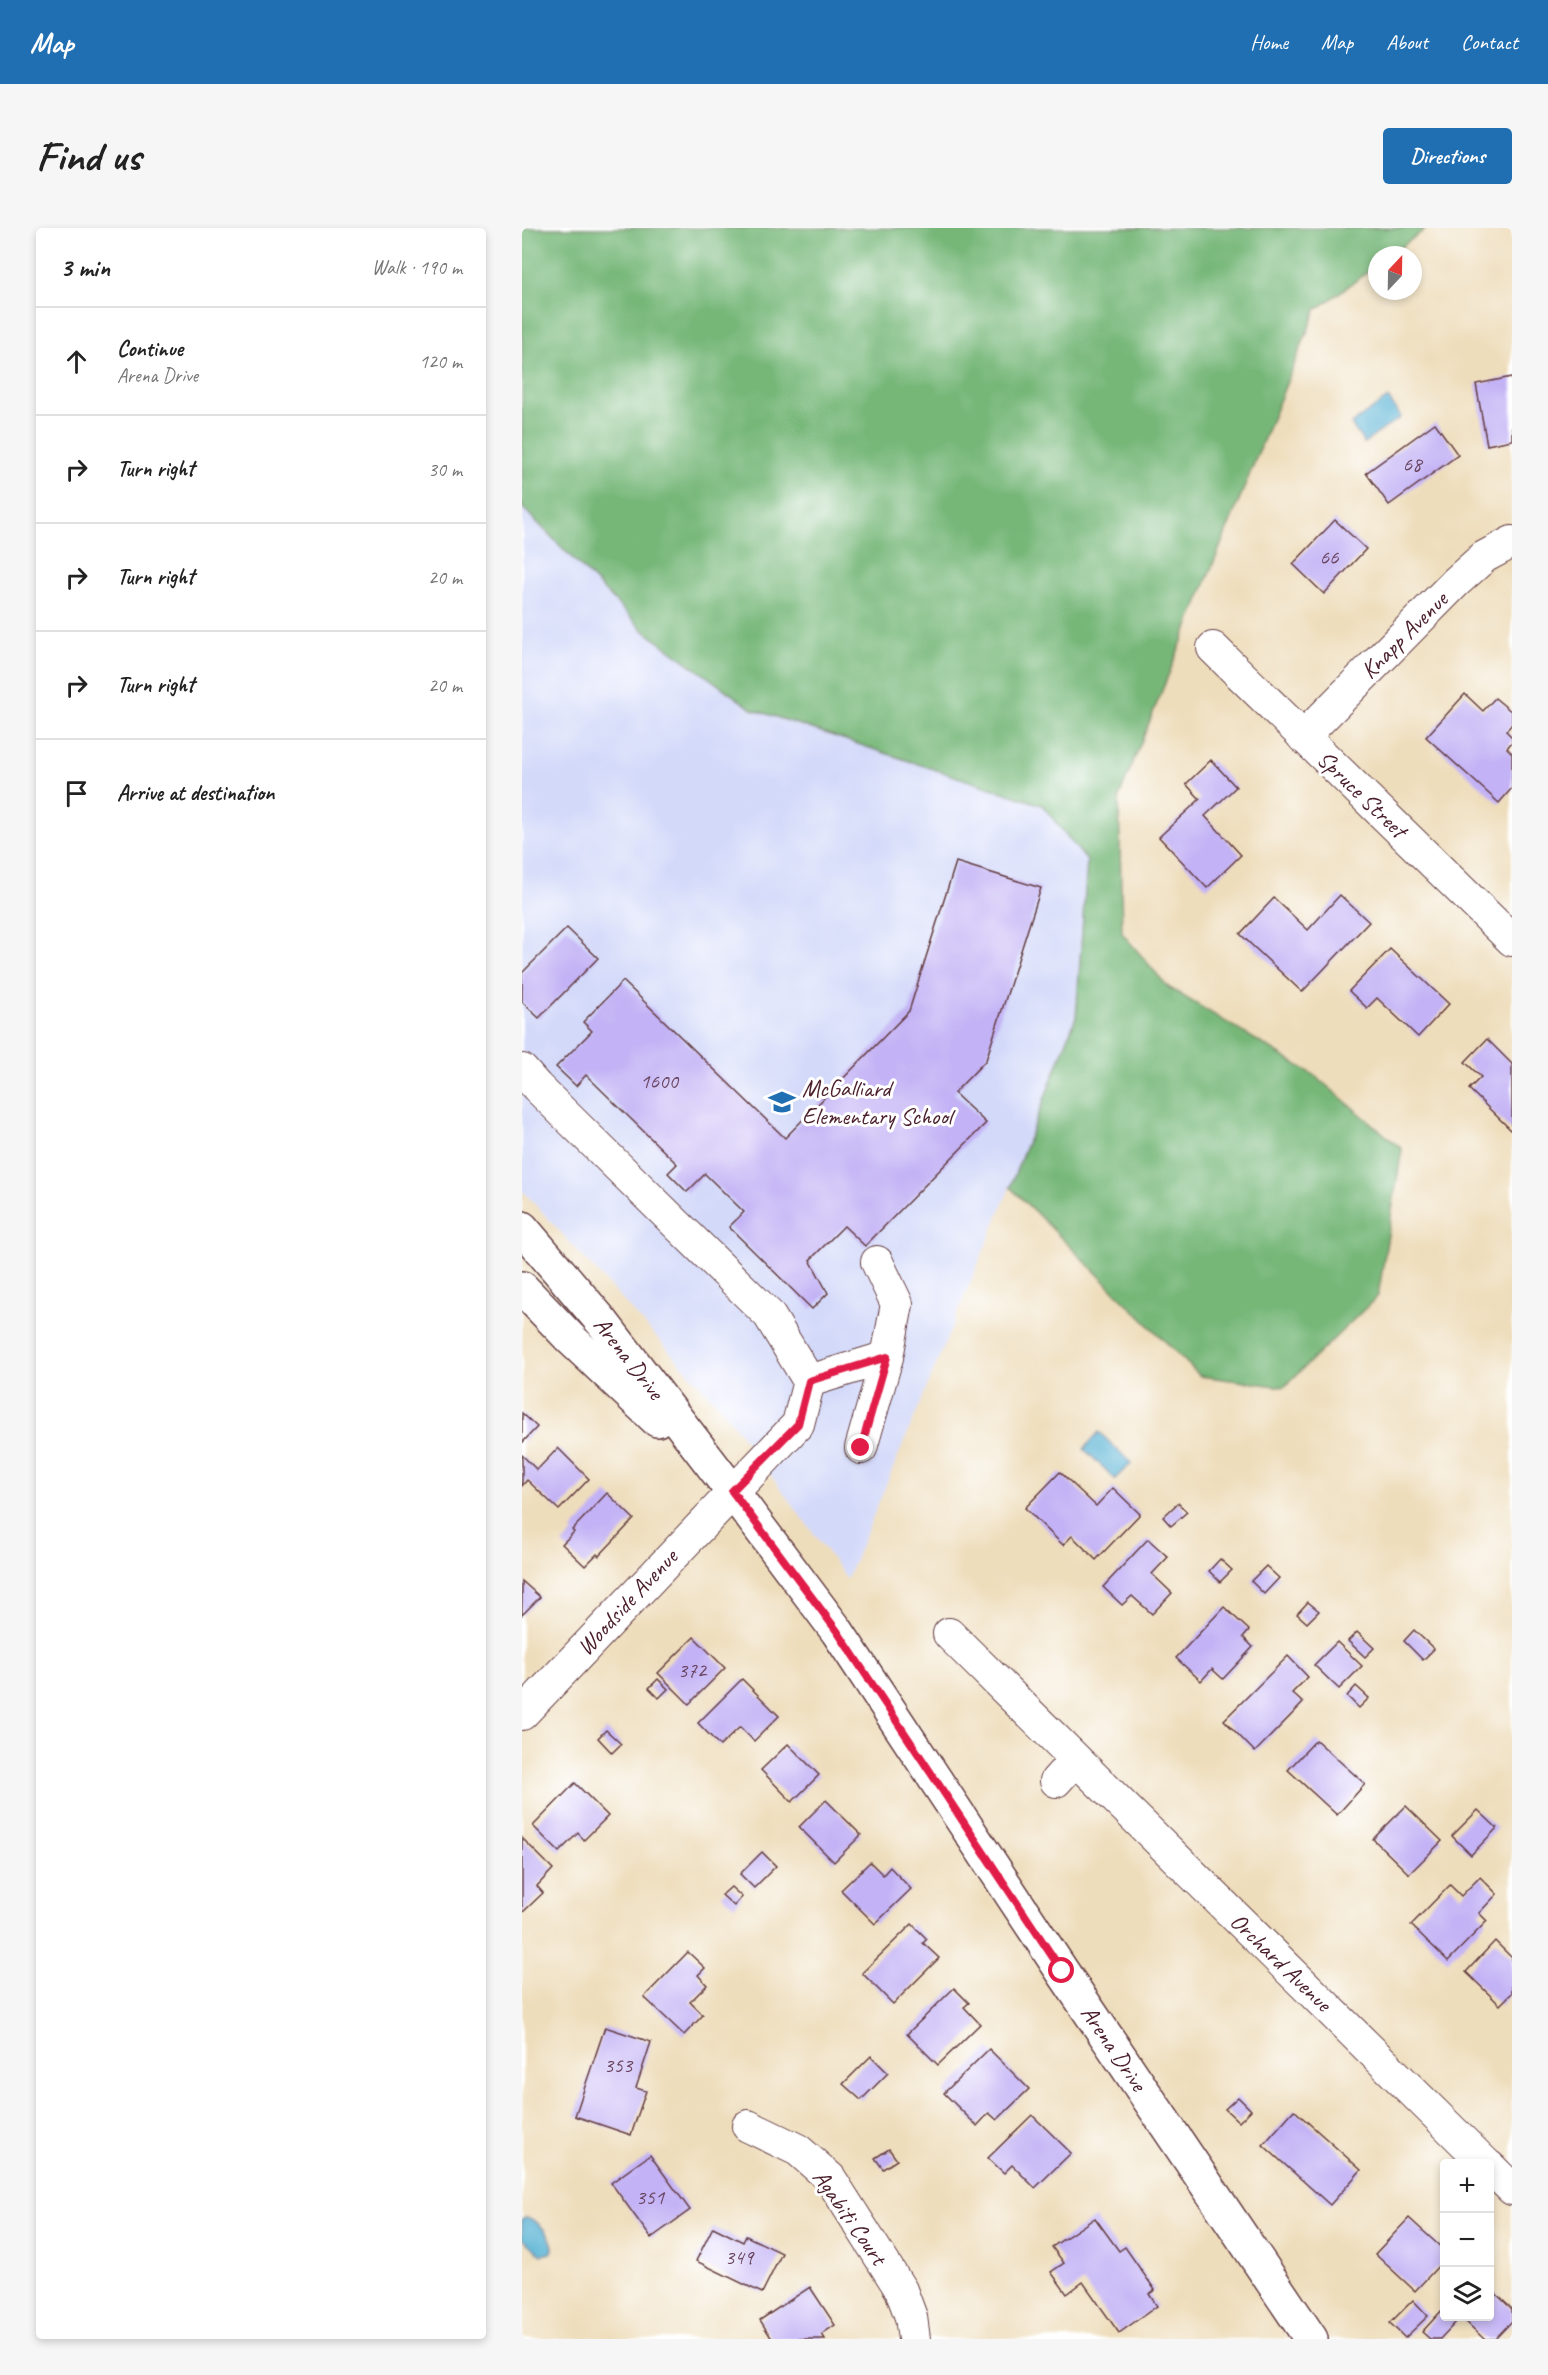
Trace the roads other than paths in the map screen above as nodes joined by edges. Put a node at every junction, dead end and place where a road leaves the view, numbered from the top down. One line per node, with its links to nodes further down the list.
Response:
1 (1512, 542): 3 (street, Knapp Avenue)
2 (1212, 648): 3 (street, Spruce Street)
3 (1304, 737): 4 (street, Spruce Street)
4 (1512, 940)
5 (522, 1070): 10 (street)
6 (522, 1228): 12 (main road, Arena Drive)
7 (877, 1262): 9 (street)
8 (522, 1288): 12 (main road, Arena Drive)
9 (887, 1357): 10 (street); 11 (street)
10 (809, 1381): 12 (street, Woodside Avenue)
11 (861, 1448)
12 (732, 1491): 14 (street, Woodside Avenue); 20 (main road, Arena Drive)
13 (949, 1634): 16 (street, Orchard Avenue)
14 (522, 1714)
15 (748, 2126): 19 (street, Agabiti Court)
16 (1482, 2159)
17 (1494, 2171): 18 (street)
18 (1512, 2189)
19 (914, 2339)
20 (1311, 2339)

